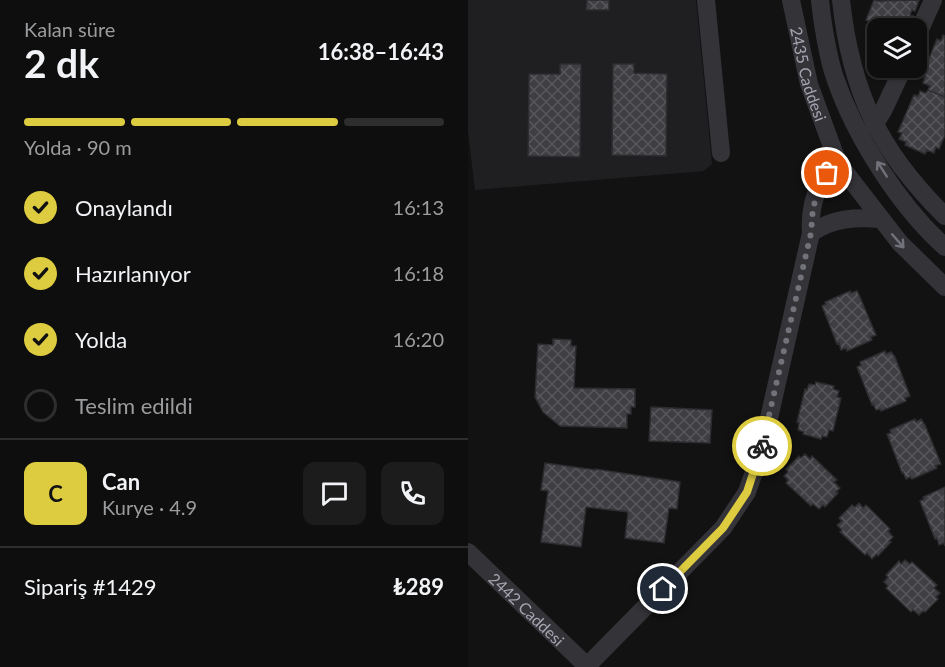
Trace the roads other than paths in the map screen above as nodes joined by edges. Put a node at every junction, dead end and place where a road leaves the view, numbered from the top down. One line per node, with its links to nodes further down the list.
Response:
1 (706, 0): 9 (street)
2 (791, 0): 10 (street, 2435 Caddesi)
3 (820, 0): 14 (street, 2435 Caddesi, one-way to 3)
4 (841, 0): 8 (street)
5 (933, 0): 6 (street)
6 (925, 18)
7 (898, 78): 8 (street)
8 (874, 125): 11 (street)
9 (721, 153)
10 (838, 164): 12 (street, 2435 Caddesi); 13 (street)
11 (945, 216)
12 (881, 219): 13 (street); 15 (street, 2435 Caddesi, one-way to 15)
13 (811, 233): 17 (street)
14 (945, 248)
15 (945, 287)
16 (468, 552): 17 (street, 2442 Caddesi)
17 (587, 667)

